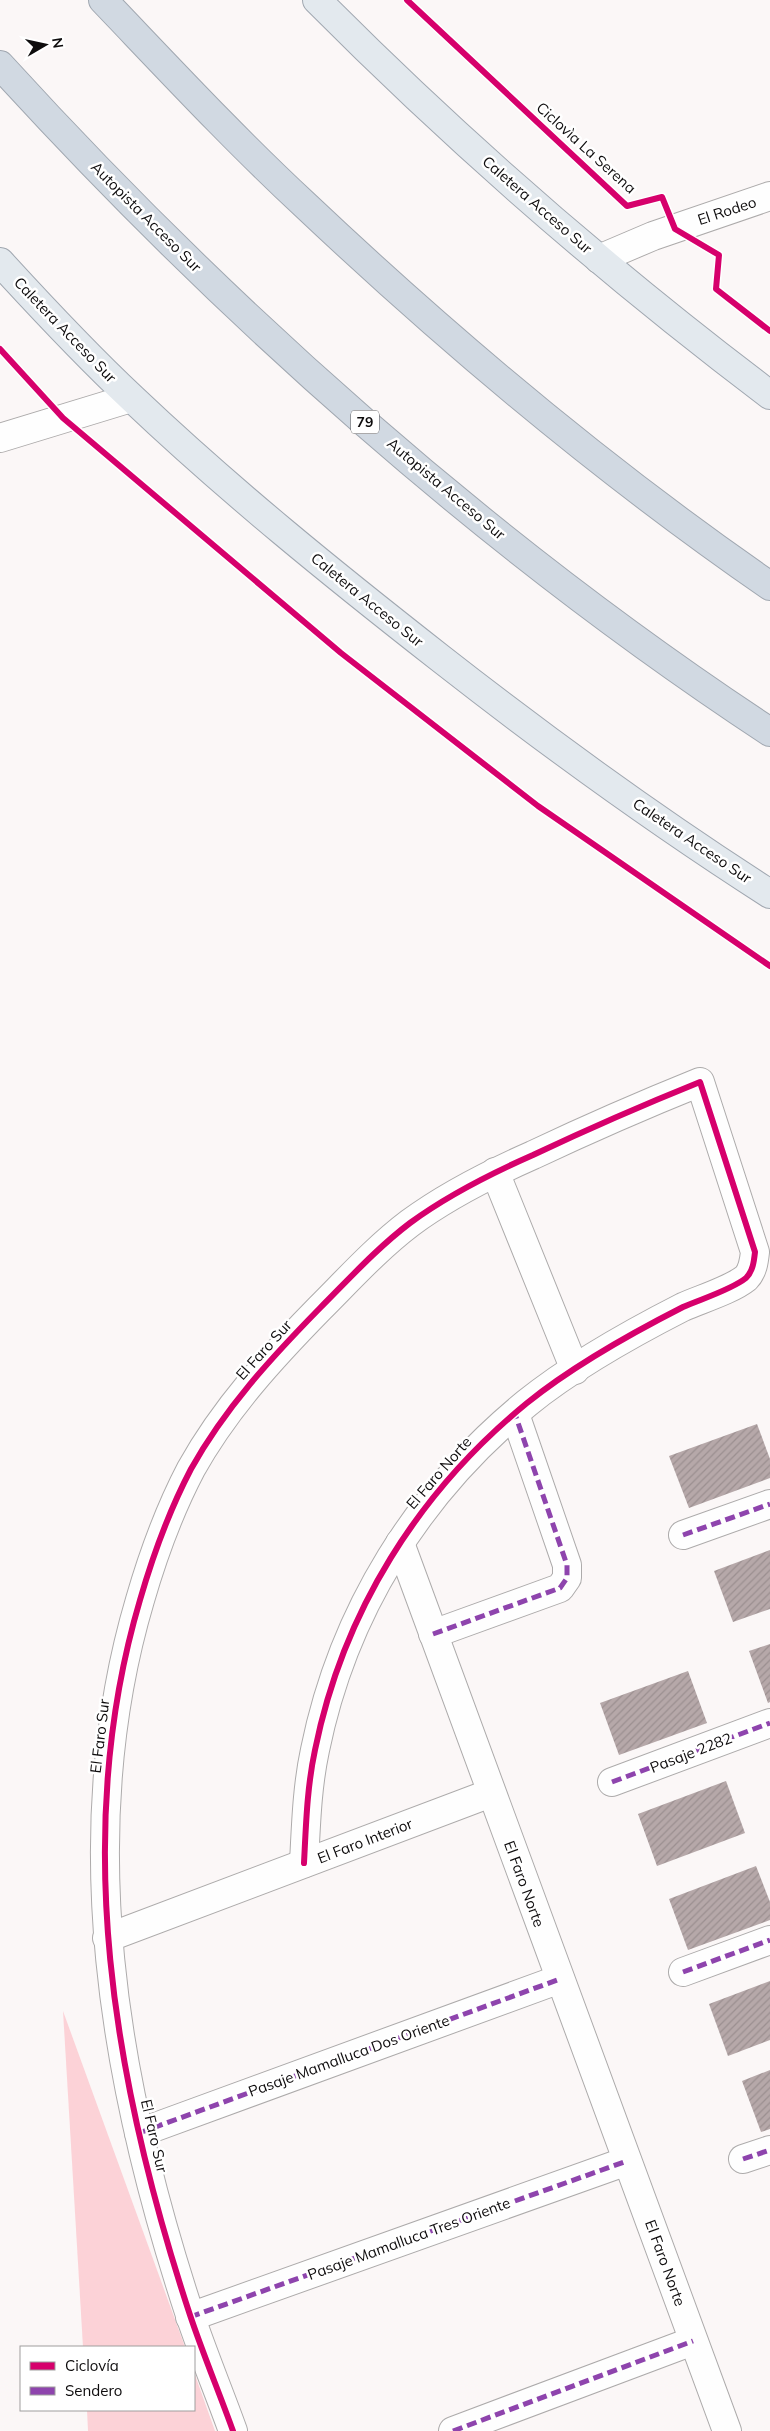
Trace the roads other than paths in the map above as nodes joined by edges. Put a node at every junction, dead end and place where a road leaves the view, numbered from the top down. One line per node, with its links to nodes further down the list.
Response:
1 (104, 0): 10 (highway)
2 (317, 0): 5 (main road, Caletera Acceso Sur)
3 (0, 65): 11 (highway, Autopista Acceso Sur / 79)
4 (770, 196): 5 (street, El Rodeo)
5 (600, 258): 7 (main road, Caletera Acceso Sur)
6 (0, 262): 8 (main road, Caletera Acceso Sur)
7 (770, 395)
8 (131, 398): 9 (street); 12 (main road, Caletera Acceso Sur)
9 (0, 438)
10 (770, 586)
11 (770, 732)
12 (770, 894)
13 (495, 1172): 14 (street); 14 (street, El Faro Sur); 24 (street, El Faro Sur)
14 (574, 1370): 15 (street, El Faro Norte)
15 (515, 1414): 18 (street, El Faro Norte); 19 (street)
16 (770, 1504): 17 (street)
17 (683, 1536)
18 (400, 1542): 19 (street, El Faro Norte); 23 (street, El Faro Interior)
19 (433, 1634): 22 (street, El Faro Norte)
20 (770, 1722): 21 (street, Pasaje 2282)
21 (612, 1782)
22 (490, 1793): 23 (street, El Faro Interior); 27 (street, El Faro Norte)
23 (304, 1864): 24 (street)
24 (107, 1938): 28 (street, El Faro Sur)
25 (770, 1940): 26 (street)
26 (683, 1972)
27 (560, 1979): 28 (street, Pasaje Mamalluca Dos Oriente); 31 (street, El Faro Norte)
28 (139, 2133): 32 (street, El Faro Sur)
29 (770, 2150): 30 (street)
30 (743, 2159)
31 (627, 2162): 32 (street, Pasaje Mamalluca Tres Oriente); 33 (street, El Faro Norte)
32 (190, 2318): 34 (street, El Faro Sur)
33 (693, 2341): 35 (street); 36 (street, El Faro Norte)
34 (233, 2431)
35 (453, 2431)
36 (727, 2431)

